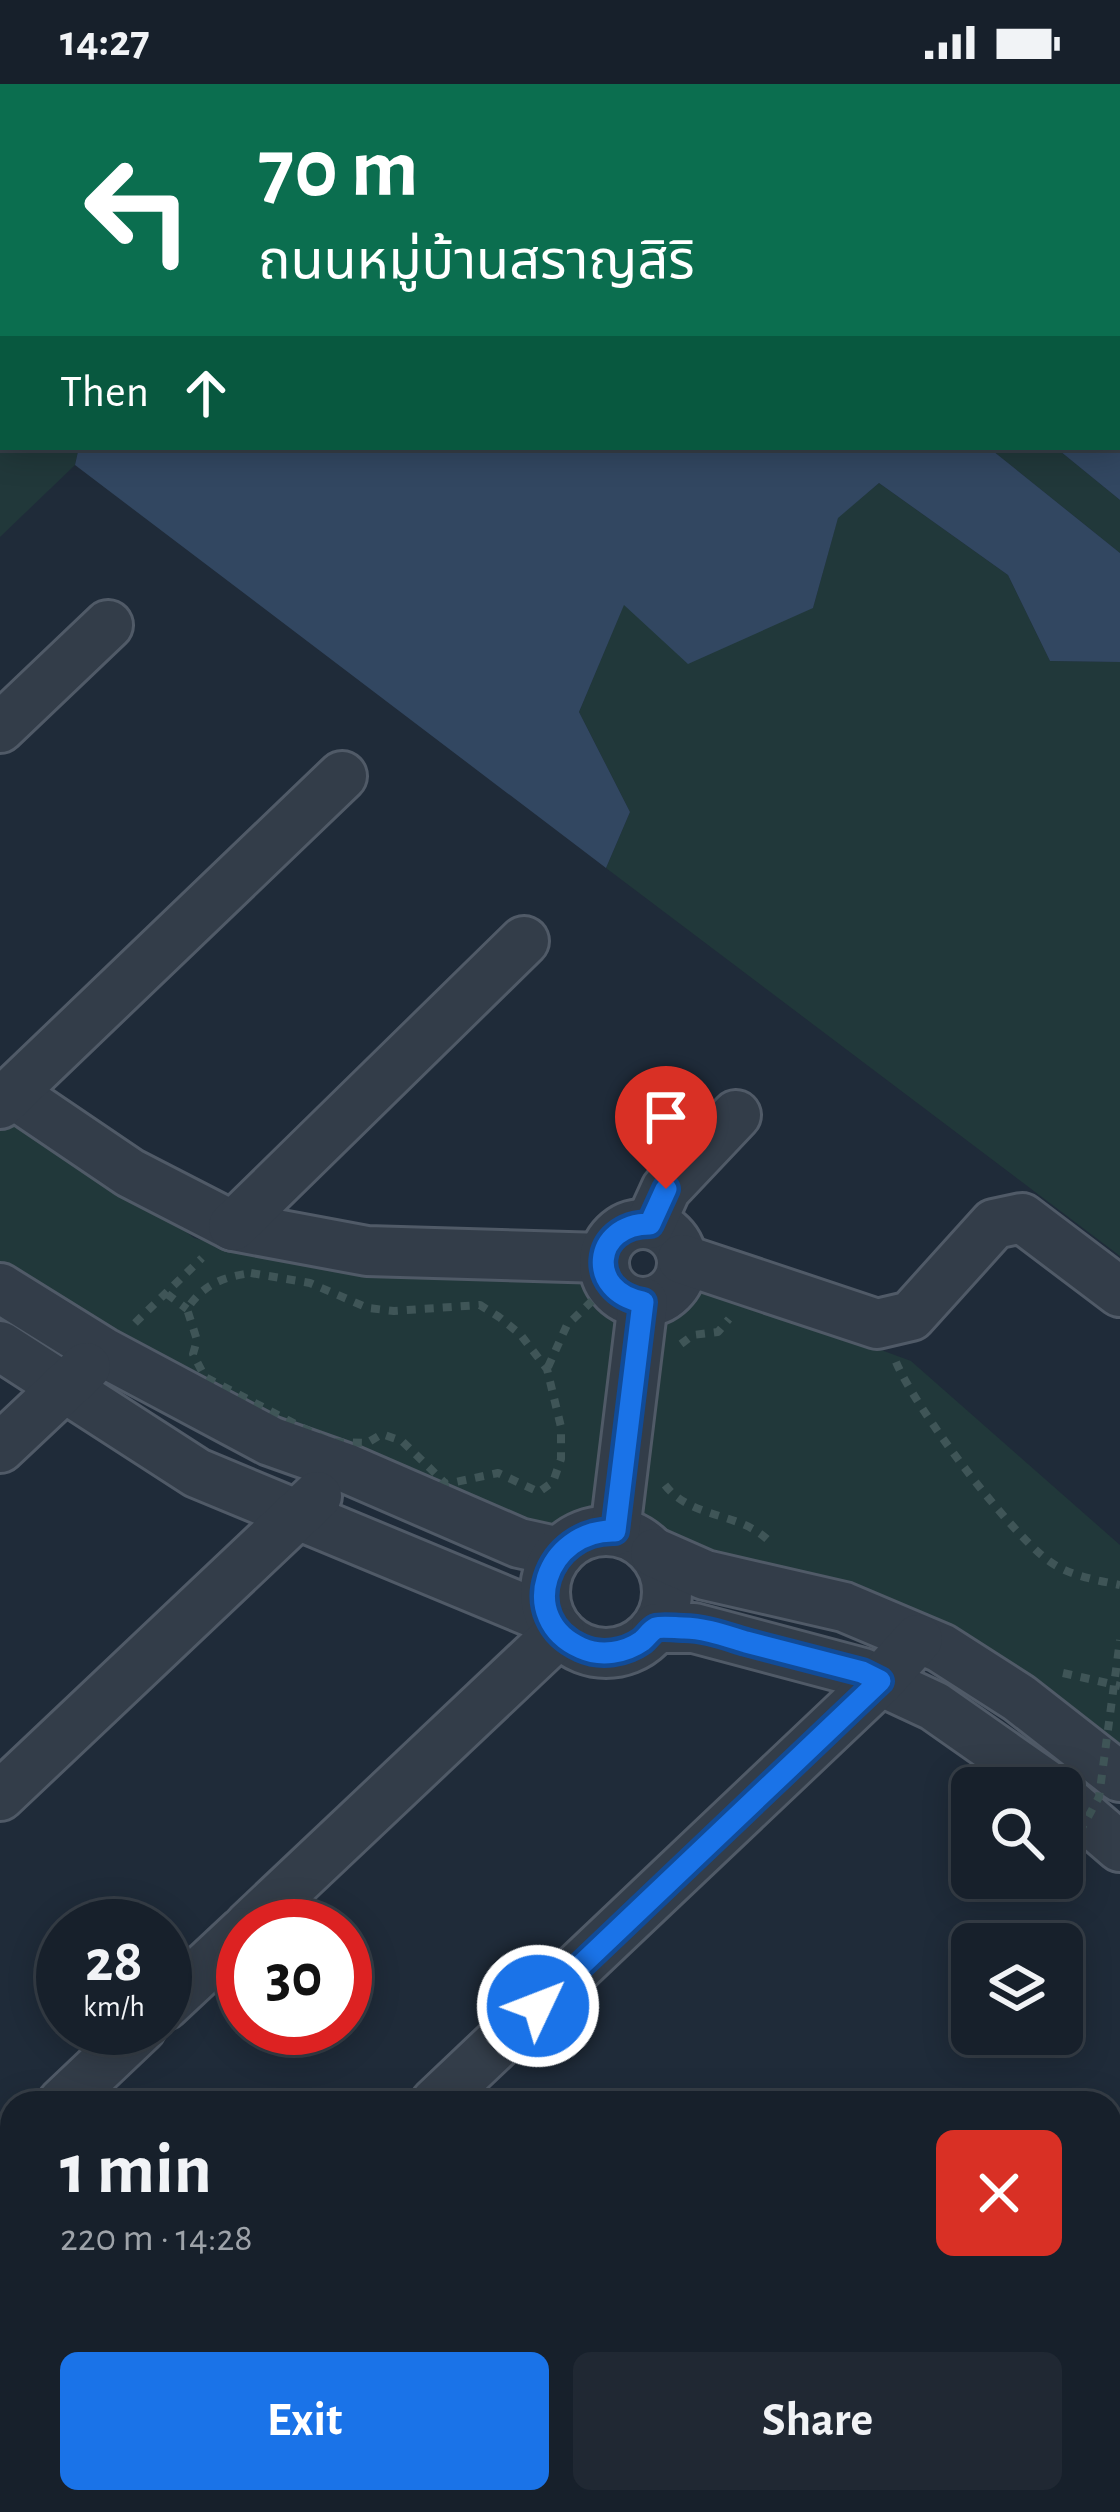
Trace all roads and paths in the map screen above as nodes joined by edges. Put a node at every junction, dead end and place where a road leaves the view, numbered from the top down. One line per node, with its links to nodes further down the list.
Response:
1 (108, 626): 2 (street)
2 (0, 728)
3 (342, 776): 5 (street)
4 (524, 941): 7 (street)
5 (6, 1098): 7 (street)
6 (736, 1115): 8 (street)
7 (233, 1226): 10 (street); 13 (path)
8 (666, 1241): 9 (street); 10 (street); 10 (street)
9 (741, 1277): 15 (street); 17 (path)
10 (618, 1282): 19 (path); 25 (street)
11 (0, 1288): 18 (street)
12 (1120, 1292): 15 (street)
13 (167, 1294): 14 (path); 18 (path)
14 (187, 1310): 19 (path); 19 (path)
15 (893, 1320): 28 (path)
16 (0, 1346): 20 (street)
17 (674, 1349)
18 (103, 1352): 20 (street); 22 (street)
19 (548, 1369)
20 (64, 1389): 21 (street); 24 (street)
21 (0, 1448)
22 (346, 1468): 24 (street); 27 (street)
23 (659, 1475): 26 (path)
24 (297, 1514): 29 (street); 38 (street)
25 (635, 1542): 27 (street); 30 (street); 31 (street)
26 (774, 1546)
27 (560, 1552): 29 (street)
28 (1120, 1585)
29 (556, 1626): 30 (street); 42 (street)
30 (656, 1628): 34 (street)
31 (919, 1639): 34 (street); 37 (street)
32 (1120, 1640): 40 (path, bridge)
33 (1054, 1671): 35 (path)
34 (880, 1681): 36 (street); 47 (street)
35 (1120, 1686)
36 (1021, 1767)
37 (1120, 1777)
38 (0, 1796)
39 (1083, 1815): 41 (street)
40 (1083, 1827)
41 (1120, 1847)
42 (277, 1899)
43 (216, 1958): 44 (street)
44 (192, 1980)
45 (113, 2055): 46 (street)
46 (75, 2091)
47 (448, 2091)

